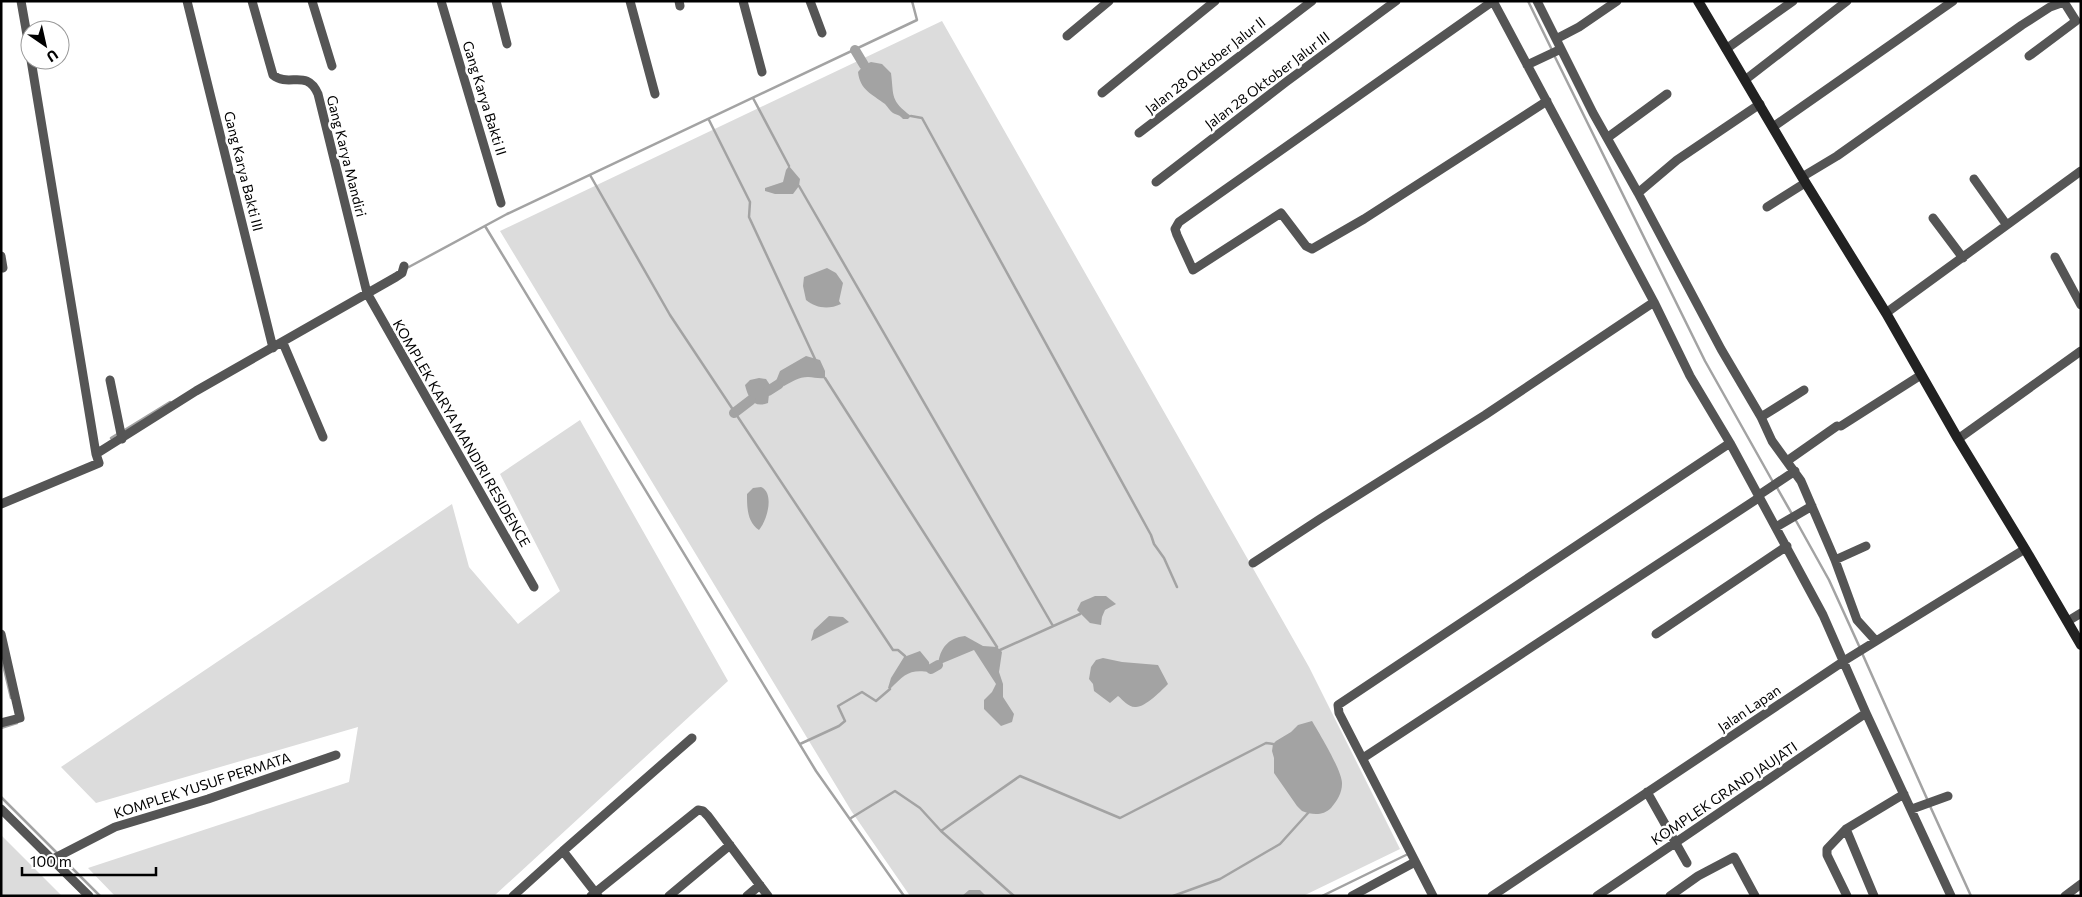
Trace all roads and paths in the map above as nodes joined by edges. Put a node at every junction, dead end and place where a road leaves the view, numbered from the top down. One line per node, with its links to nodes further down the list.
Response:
1 (21, 1): 20 (street)
2 (187, 1): 60 (street, Gang Karya Bakti III)
3 (252, 1): 55 (street, Gang Karya Mandiri)
4 (312, 1): 29 (street)
5 (441, 1): 46 (street, Gang Karya Bakti II)
6 (496, 1): 24 (street)
7 (630, 1): 34 (street)
8 (743, 1): 31 (street)
9 (810, 1): 21 (street)
10 (1109, 1): 22 (street)
11 (1215, 1): 33 (street)
12 (1312, 1): 39 (street, Jalan 28 Oktober Jalur II)
13 (1396, 1): 44 (street, Jalan 28 Oktober Jalur III)
14 (1537, 1): 23 (street)
15 (1617, 1): 23 (street)
16 (1698, 1): 26 (street)
17 (1847, 1): 32 (street)
18 (1953, 1): 38 (street)
19 (1787, 3): 26 (street)
20 (24, 20)
21 (822, 33)
22 (1067, 36)
23 (1556, 39): 25 (street)
24 (507, 44)
25 (1558, 50): 28 (street); 40 (street)
26 (1726, 50): 32 (street)
27 (2029, 56): 43 (street)
28 (1527, 65): 36 (street); 36 (street)
29 (332, 66)
30 (33, 70): 70 (street)
31 (762, 72)
32 (1744, 80): 37 (street)
33 (1102, 93)
34 (655, 94)
35 (1667, 94): 40 (street)
36 (1547, 101): 56 (street)
37 (1760, 104): 38 (street); 45 (street)
38 (1773, 127): 43 (street)
39 (1139, 133)
40 (1607, 138): 45 (street)
41 (2081, 171): 49 (street)
42 (1974, 179): 49 (street)
43 (1804, 180): 47 (street); 58 (street)
44 (1156, 182)
45 (1638, 193): 65 (street)
46 (501, 203)
47 (1767, 207)
48 (1933, 218): 52 (street)
49 (2006, 224): 52 (street)
50 (1, 256): 54 (street)
51 (2055, 257): 57 (street)
52 (1963, 258): 58 (street)
53 (404, 266): 55 (street)
54 (3, 268)
55 (367, 293): 59 (street); 82 (street, KOMPLEK KARYA MANDIRI RESIDENCE)
56 (1654, 302): 69 (street); 81 (street)
57 (2081, 305)
58 (1886, 313): 62 (street)
59 (282, 343): 60 (street); 67 (street)
60 (272, 344): 66 (street)
61 (2081, 351): 68 (street)
62 (1922, 375): 68 (street); 71 (street)
63 (110, 380): 66 (street)
64 (1804, 390): 65 (street)
65 (1761, 417): 71 (street)
66 (121, 434): 70 (street)
67 (323, 437)
68 (1958, 439): 79 (street)
69 (1730, 443): 73 (street); 94 (street)
70 (96, 454): 74 (street)
71 (1787, 461): 72 (street)
72 (1792, 473): 73 (street); 75 (street)
73 (1759, 496): 76 (street); 94 (street)
74 (1, 504)
75 (1809, 507): 76 (street); 80 (street)
76 (1776, 527): 77 (street)
77 (1786, 546): 86 (street); 89 (street)
78 (1866, 546): 80 (street)
79 (2025, 549): 84 (street); 87 (street, Jalan Lapan)
80 (1835, 560): 87 (street)
81 (1253, 563)
82 (534, 587)
83 (2081, 613): 84 (street)
84 (2068, 621): 88 (street)
85 (1, 634): 91 (street)
86 (1656, 634)
87 (1873, 644): 89 (street, Jalan Lapan)
88 (2081, 645)
89 (1845, 660): 90 (street); 95 (street, Jalan Lapan)
90 (1866, 713): 96 (street); 101 (street, KOMPLEK GRAND JAUJATI)
91 (1, 723)
92 (692, 738): 103 (street)
93 (336, 755): 104 (street, KOMPLEK YUSUF PERMATA)
94 (1363, 758): 105 (street)
95 (1647, 792): 101 (street); 117 (street, Jalan Lapan)
96 (1904, 794): 99 (street); 100 (street)
97 (1948, 796): 99 (street)
98 (1, 808): 104 (street)
99 (1912, 809): 123 (street)
100 (1846, 829): 121 (street); 122 (street)
101 (1674, 843): 106 (street); 118 (street, KOMPLEK GRAND JAUJATI)
102 (730, 845): 108 (street); 109 (street); 112 (street)
103 (563, 851): 109 (street); 111 (street)
104 (52, 860): 110 (street)
105 (1416, 862): 115 (street); 116 (street)
106 (1687, 863)
107 (2081, 884): 124 (street)
108 (760, 885): 113 (street); 114 (street)
109 (595, 895)
110 (89, 896)
111 (513, 896)
112 (669, 896)
113 (747, 896)
114 (768, 896)
115 (1352, 896)
116 (1433, 896)
117 (1492, 896)
118 (1597, 896)
119 (1670, 896): 120 (street)
120 (1755, 896)
121 (1846, 896)
122 (1874, 896)
123 (1952, 896)
124 (2065, 896)

